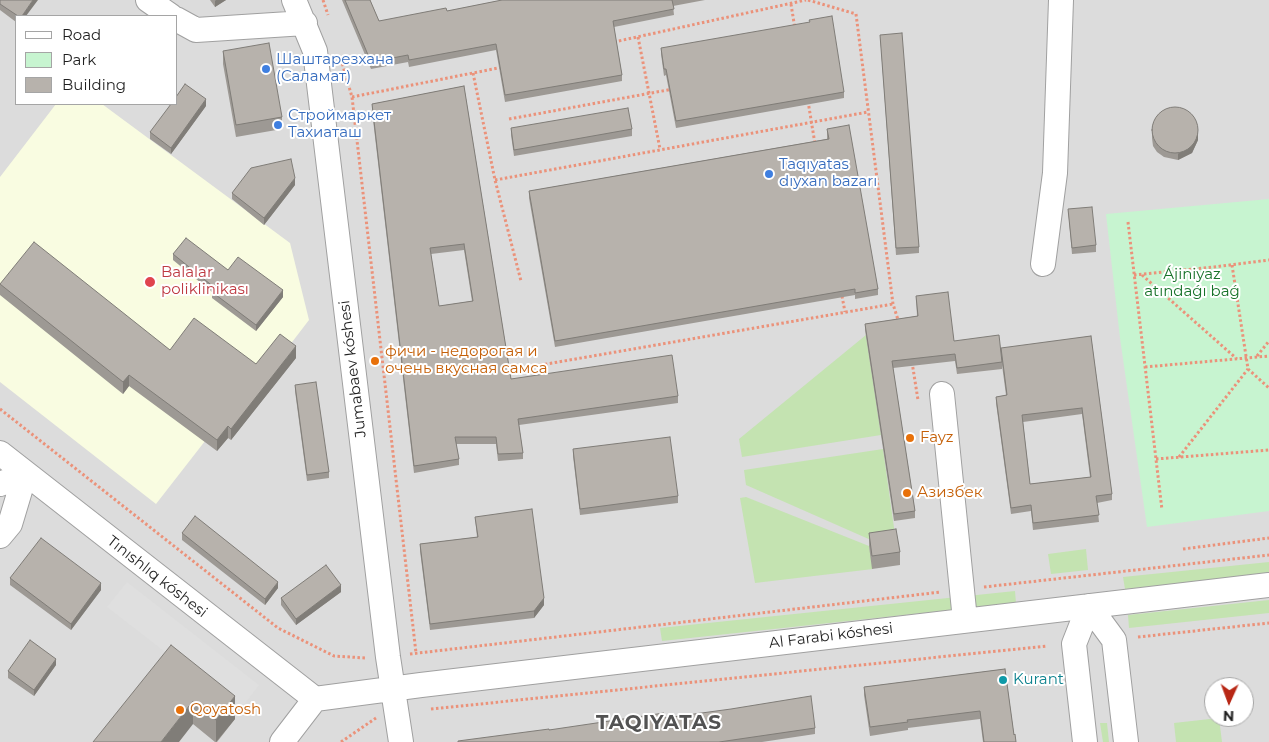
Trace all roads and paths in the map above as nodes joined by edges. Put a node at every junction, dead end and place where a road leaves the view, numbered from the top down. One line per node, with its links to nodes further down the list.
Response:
1 (148, 0): 7 (street)
2 (294, 0): 9 (street, Jumabaev kóshesi)
3 (323, 0): 10 (path)
4 (807, 0): 6 (path); 21 (path)
5 (1061, 0): 29 (street)
6 (791, 4): 11 (path); 12 (path)
7 (170, 15)
8 (178, 20): 9 (street)
9 (305, 23): 72 (street, Jumabaev kóshesi)
10 (330, 23)
11 (795, 30)
12 (638, 37): 13 (path); 18 (path)
13 (609, 43)
14 (338, 51): 20 (path)
15 (512, 65): 16 (path)
16 (473, 73): 20 (path); 26 (path)
17 (678, 88): 18 (path)
18 (649, 93): 22 (path); 24 (path)
19 (806, 94): 23 (path)
20 (352, 97): 69 (path)
21 (868, 112): 23 (path); 35 (path)
22 (509, 119)
23 (811, 122): 24 (path); 25 (path)
24 (660, 149): 26 (path)
25 (816, 151)
26 (495, 180): 33 (path)
27 (1128, 222): 32 (path)
28 (1269, 260): 30 (path)
29 (1043, 264)
30 (1232, 265): 31 (path); 42 (path)
31 (1141, 274): 32 (path); 43 (path)
32 (1134, 275): 45 (path)
33 (521, 281)
34 (842, 293): 36 (path)
35 (893, 304): 36 (path); 37 (path)
36 (845, 312): 44 (path)
37 (901, 330)
38 (1269, 341): 41 (path)
39 (1269, 356): 41 (path)
40 (910, 357): 49 (path)
41 (1256, 357): 42 (path)
42 (1245, 358): 43 (path); 46 (path)
43 (1237, 359): 45 (path)
44 (535, 366)
45 (1145, 367): 54 (path)
46 (1248, 369): 47 (path); 53 (path)
47 (1269, 388)
48 (942, 394): 63 (street)
49 (918, 405)
50 (0, 409): 71 (path)
51 (1269, 450): 53 (path)
52 (0, 453): 55 (street, Tınıshlıq kóshesi)
53 (1179, 457): 54 (path)
54 (1156, 459): 57 (path)
55 (25, 474): 56 (street); 58 (street); 73 (street, Tınıshlıq kóshesi)
56 (0, 484)
57 (1162, 510)
58 (0, 536)
59 (1269, 538): 60 (path)
60 (1183, 550)
61 (1269, 554): 63 (path)
62 (1269, 585): 64 (street, Al Farabi kóshesi)
63 (961, 590): 65 (street); 69 (path)
64 (1089, 606): 65 (street, Al Farabi kóshesi); 79 (street); 80 (street)
65 (965, 620): 72 (street, Al Farabi kóshesi)
66 (1269, 623): 67 (path)
67 (1138, 637)
68 (1047, 646): 74 (path)
69 (416, 653): 70 (path)
70 (405, 654)
71 (370, 659)
72 (393, 689): 73 (street, Al Farabi kóshesi); 78 (street, Jumabaev kóshesi)
73 (315, 699): 76 (street)
74 (427, 710)
75 (378, 716): 77 (path)
76 (282, 742)
77 (341, 742)
78 (400, 742)
79 (1085, 742)
80 (1126, 742)

